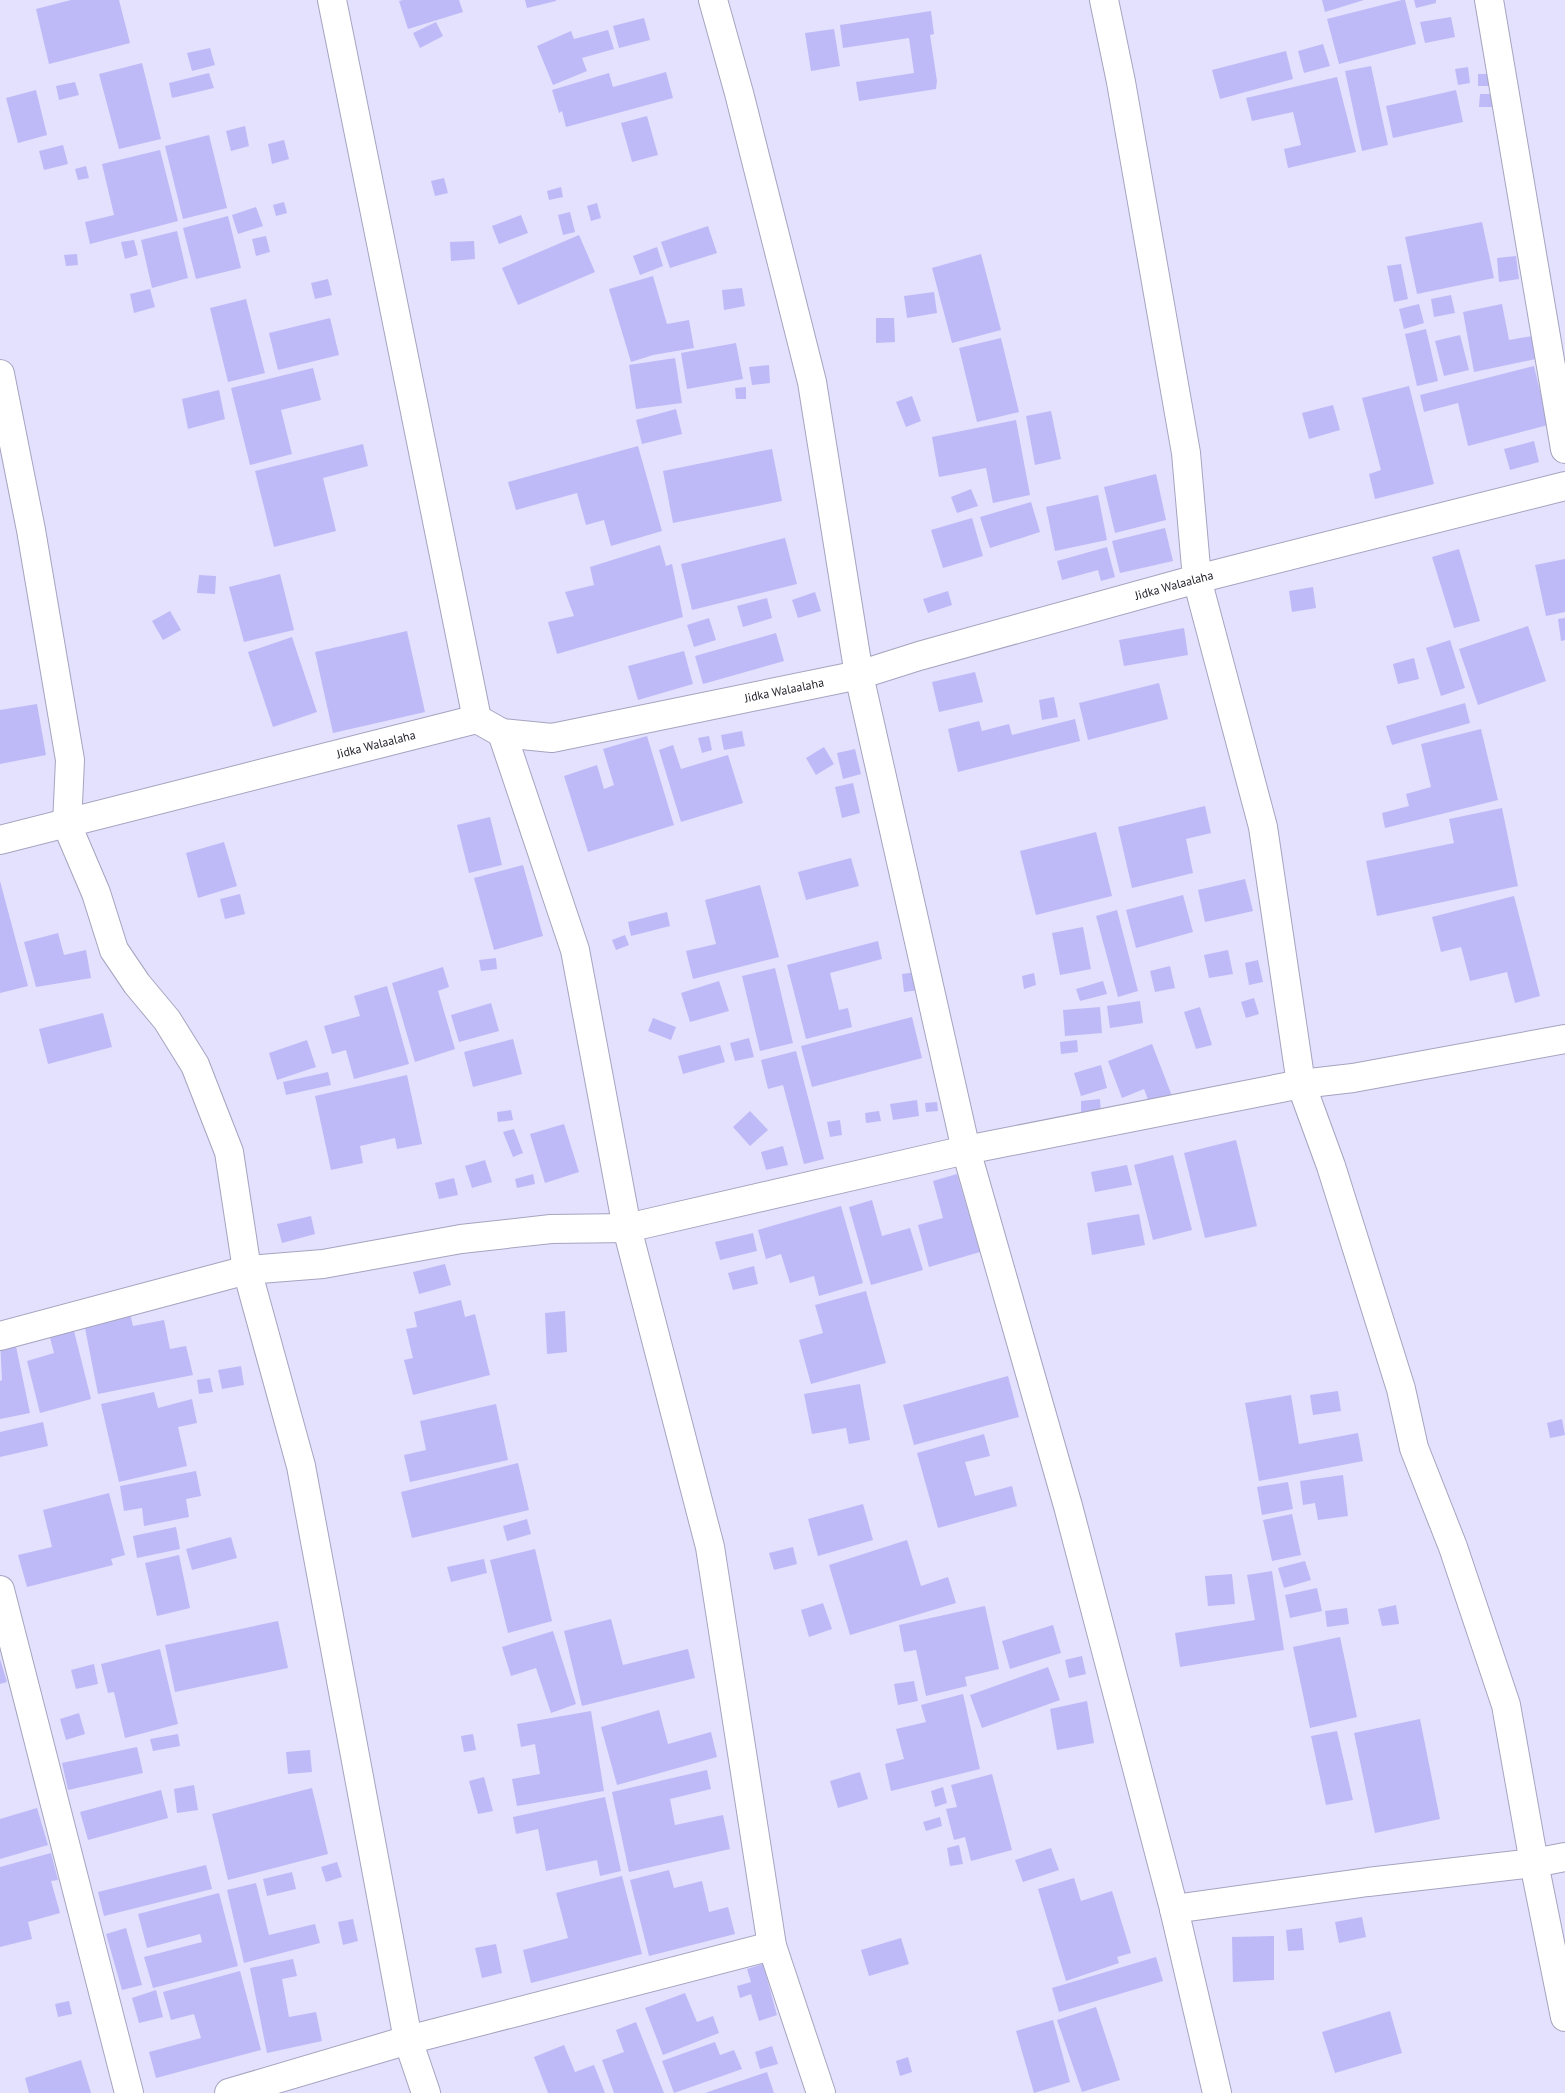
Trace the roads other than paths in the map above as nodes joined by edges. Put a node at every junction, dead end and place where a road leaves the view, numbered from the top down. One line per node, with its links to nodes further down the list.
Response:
1 (332, 0): 10 (street)
2 (712, 0): 9 (street)
3 (1104, 0): 8 (street)
4 (1489, 0): 6 (street)
5 (0, 374): 12 (street)
6 (1565, 449)
7 (1565, 486): 8 (street, Jidka Walaalaha)
8 (1198, 579): 9 (street, Jidka Walaalaha); 15 (street)
9 (860, 674): 11 (street, Jidka Walaalaha); 16 (street)
10 (477, 718): 11 (street, Jidka Walaalaha); 12 (street, Jidka Walaalaha)
11 (502, 733): 17 (street)
12 (67, 824): 13 (street, Jidka Walaalaha); 18 (street)
13 (0, 840)
14 (1565, 1039): 15 (street)
15 (1300, 1084): 16 (street); 22 (street)
16 (966, 1150): 17 (street); 23 (street)
17 (626, 1228): 18 (street); 24 (street)
18 (247, 1270): 19 (street); 26 (street)
19 (0, 1336)
20 (0, 1590): 27 (street)
21 (1565, 1856): 22 (street)
22 (1534, 1863): 23 (street); 25 (street)
23 (1174, 1909): 31 (street)
24 (772, 1946): 26 (street); 30 (street)
25 (1565, 2017)
26 (408, 2040): 28 (street); 29 (street)
27 (129, 2093)
28 (230, 2093)
29 (426, 2093)
30 (821, 2093)
31 (1217, 2093)

